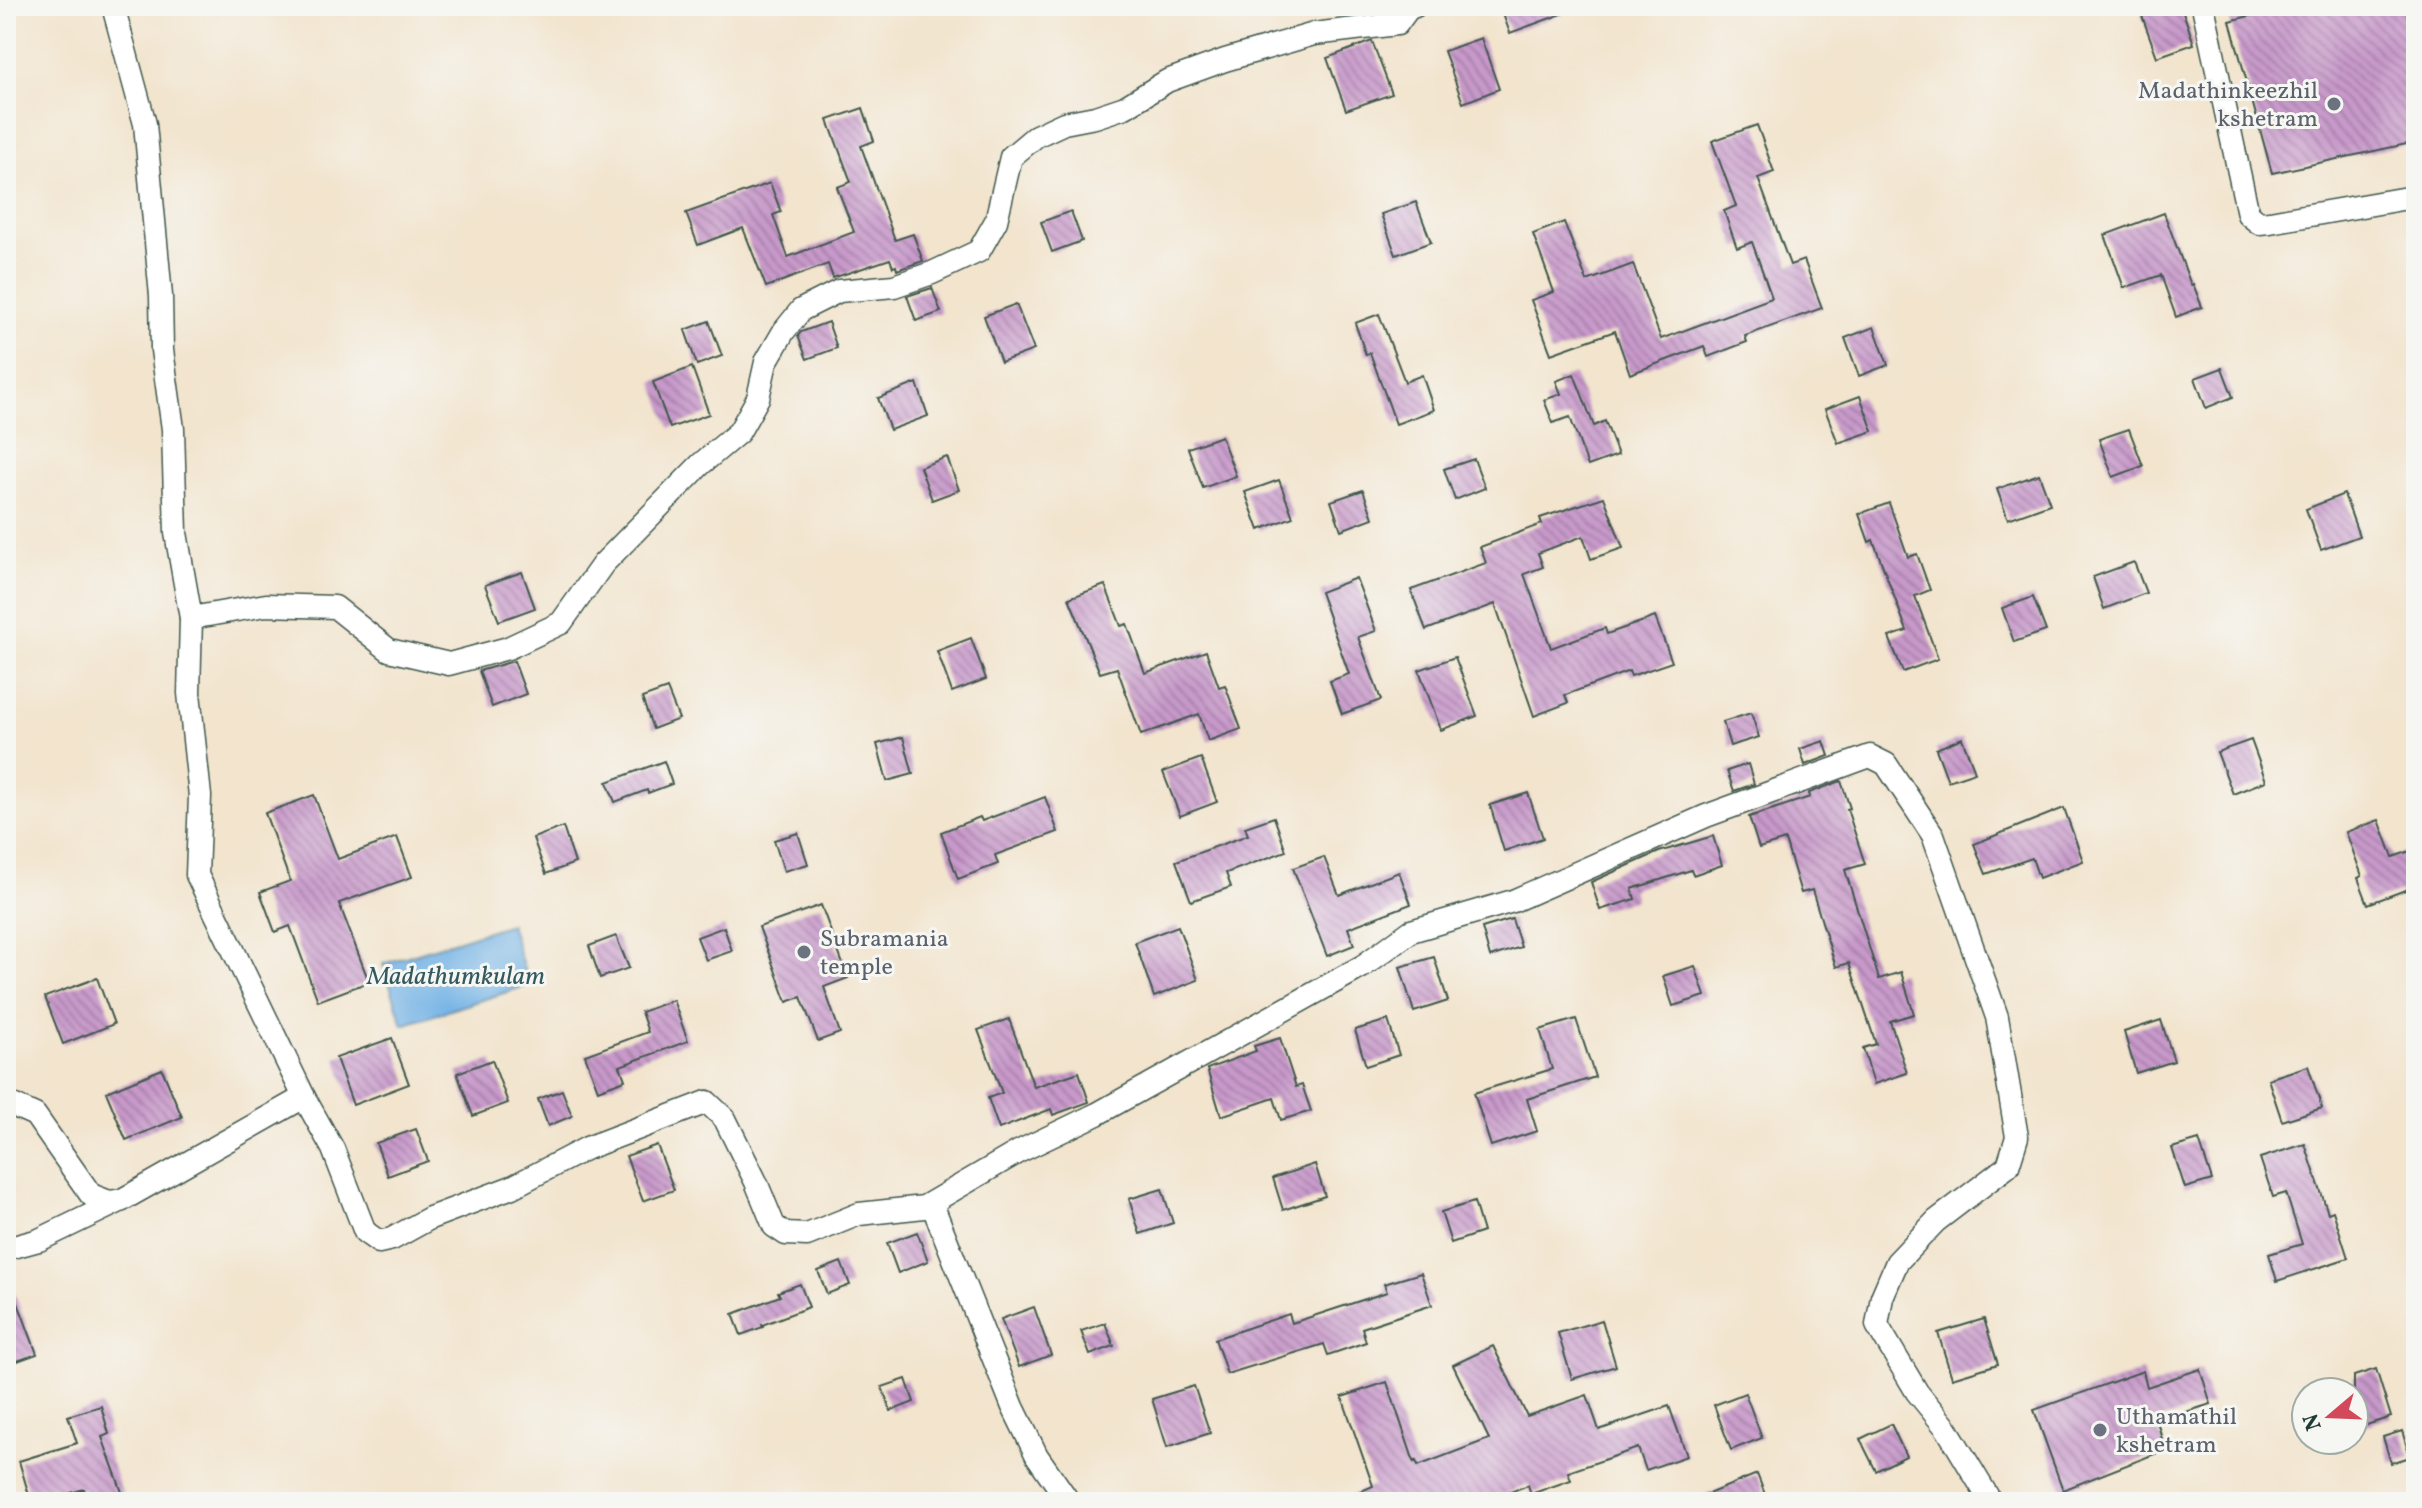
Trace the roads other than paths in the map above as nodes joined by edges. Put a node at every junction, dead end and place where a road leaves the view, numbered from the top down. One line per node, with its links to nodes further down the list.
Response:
1 (113, 6): 5 (street)
2 (1415, 6): 5 (street)
3 (2203, 6): 4 (street)
4 (2416, 201)
5 (191, 618): 6 (street)
6 (304, 1097): 8 (street); 9 (street)
7 (6, 1102): 8 (street)
8 (122, 1200): 10 (street)
9 (932, 1204): 11 (street); 12 (street)
10 (6, 1249)
11 (1069, 1502)
12 (1991, 1502)

